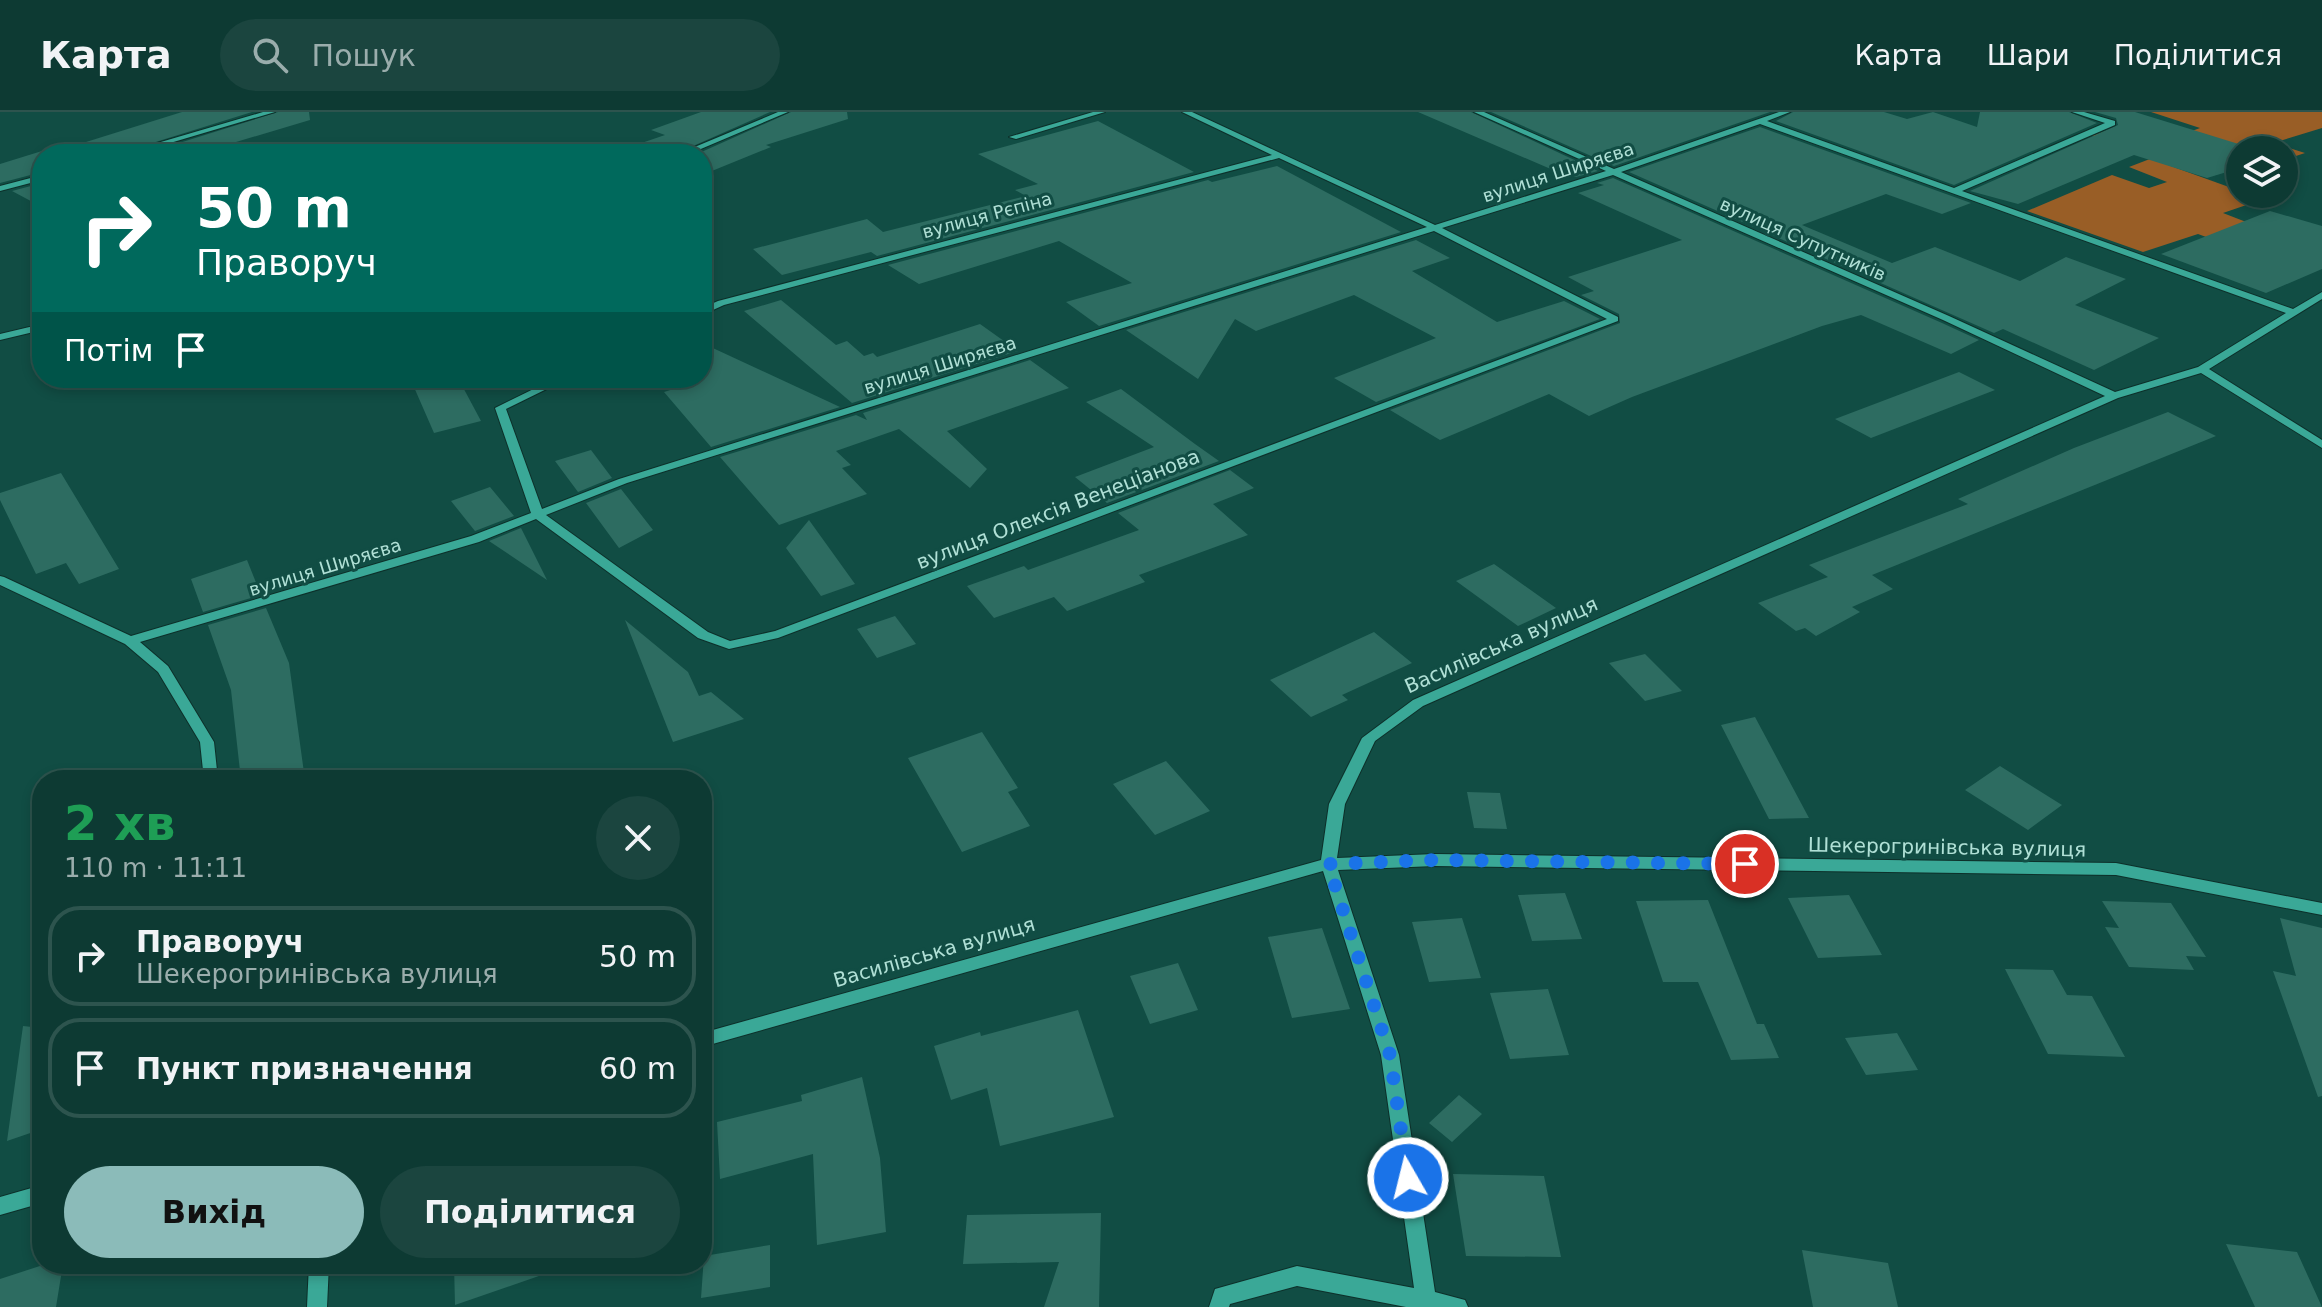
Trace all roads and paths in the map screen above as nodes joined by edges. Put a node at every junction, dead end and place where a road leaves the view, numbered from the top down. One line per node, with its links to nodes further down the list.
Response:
1 (271, 112): 10 (street)
2 (784, 112): 11 (street)
3 (1101, 112): 9 (street)
4 (1186, 112): 12 (street)
5 (1478, 112): 13 (street, вулиця Супутників)
6 (1786, 112): 8 (street, вулиця Ширяєва)
7 (2076, 112): 16 (street)
8 (1760, 121): 13 (street, вулиця Ширяєва); 16 (street)
9 (1013, 137)
10 (159, 144)
11 (706, 144)
12 (1282, 155): 17 (street); 19 (street, вулиця Рєпіна)
13 (1613, 172): 17 (street, вулиця Ширяєва); 25 (street, вулиця Супутників)
14 (32, 180): 15 (street)
15 (0, 189)
16 (1954, 191): 20 (street)
17 (1435, 228): 27 (street, вулиця Ширяєва); 27 (street, вулиця Олексія Венеціанова)
18 (2322, 295): 20 (street, Василівська вулиця)
19 (712, 307)
20 (2296, 313): 23 (street, Василівська вулиця)
21 (32, 329): 22 (street)
22 (0, 337)
23 (2202, 369): 25 (street, Василівська вулиця); 26 (street)
24 (543, 388): 27 (street)
25 (2114, 396): 31 (street, Василівська вулиця)
26 (2322, 445)
27 (538, 515): 29 (street, вулиця Ширяєва)
28 (0, 580): 29 (street)
29 (130, 641): 30 (street)
30 (210, 770)
31 (1328, 864): 32 (street, Шекерогринівська вулиця); 33 (street, Василівська вулиця); 37 (street)
32 (2322, 909)
33 (712, 1037)
34 (32, 1197): 35 (street)
35 (0, 1206)
36 (319, 1274): 38 (street)
37 (1426, 1301): 39 (street); 40 (street)
38 (317, 1307)
39 (1219, 1307)
40 (1458, 1307)

